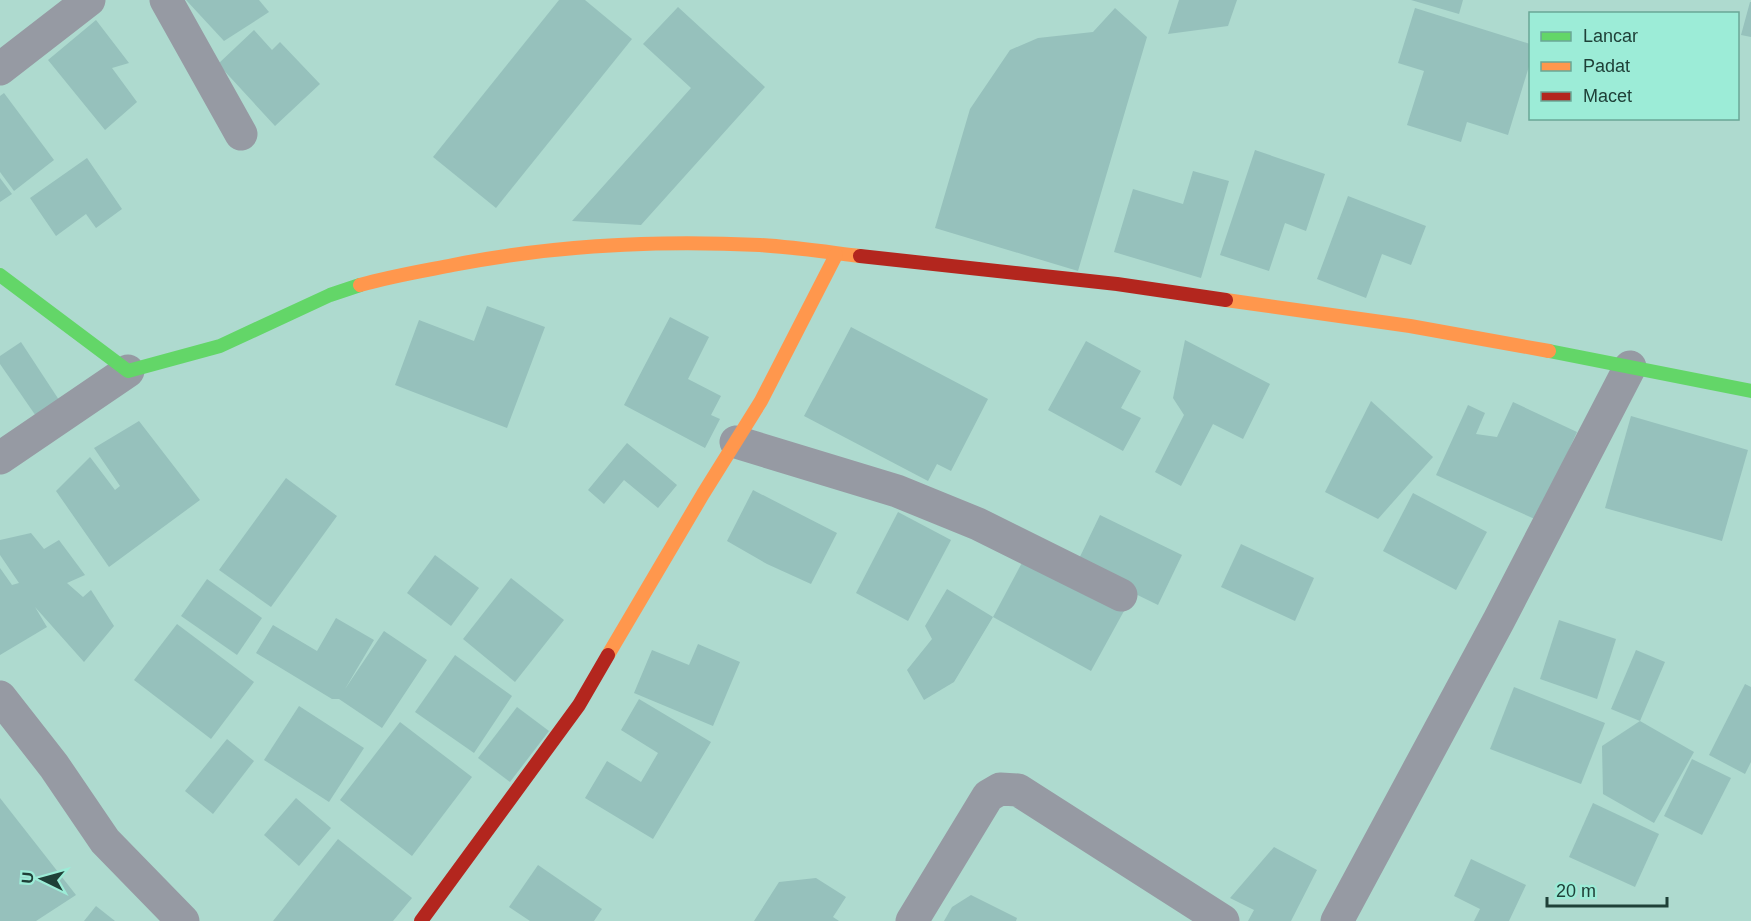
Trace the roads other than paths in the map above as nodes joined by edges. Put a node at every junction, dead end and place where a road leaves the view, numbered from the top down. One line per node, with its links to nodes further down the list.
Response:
1 (89, 0): 3 (street)
2 (166, 0): 4 (street)
3 (0, 69)
4 (241, 134)
5 (836, 255): 7 (street); 8 (street); 10 (street)
6 (0, 275): 8 (street)
7 (1630, 367): 9 (street); 18 (street)
8 (128, 371): 11 (street)
9 (1751, 392)
10 (736, 442): 12 (street); 15 (street)
11 (0, 458)
12 (1121, 595)
13 (0, 697): 14 (street)
14 (183, 921)
15 (421, 921)
16 (912, 921): 17 (street)
17 (1223, 921)
18 (1337, 921)

